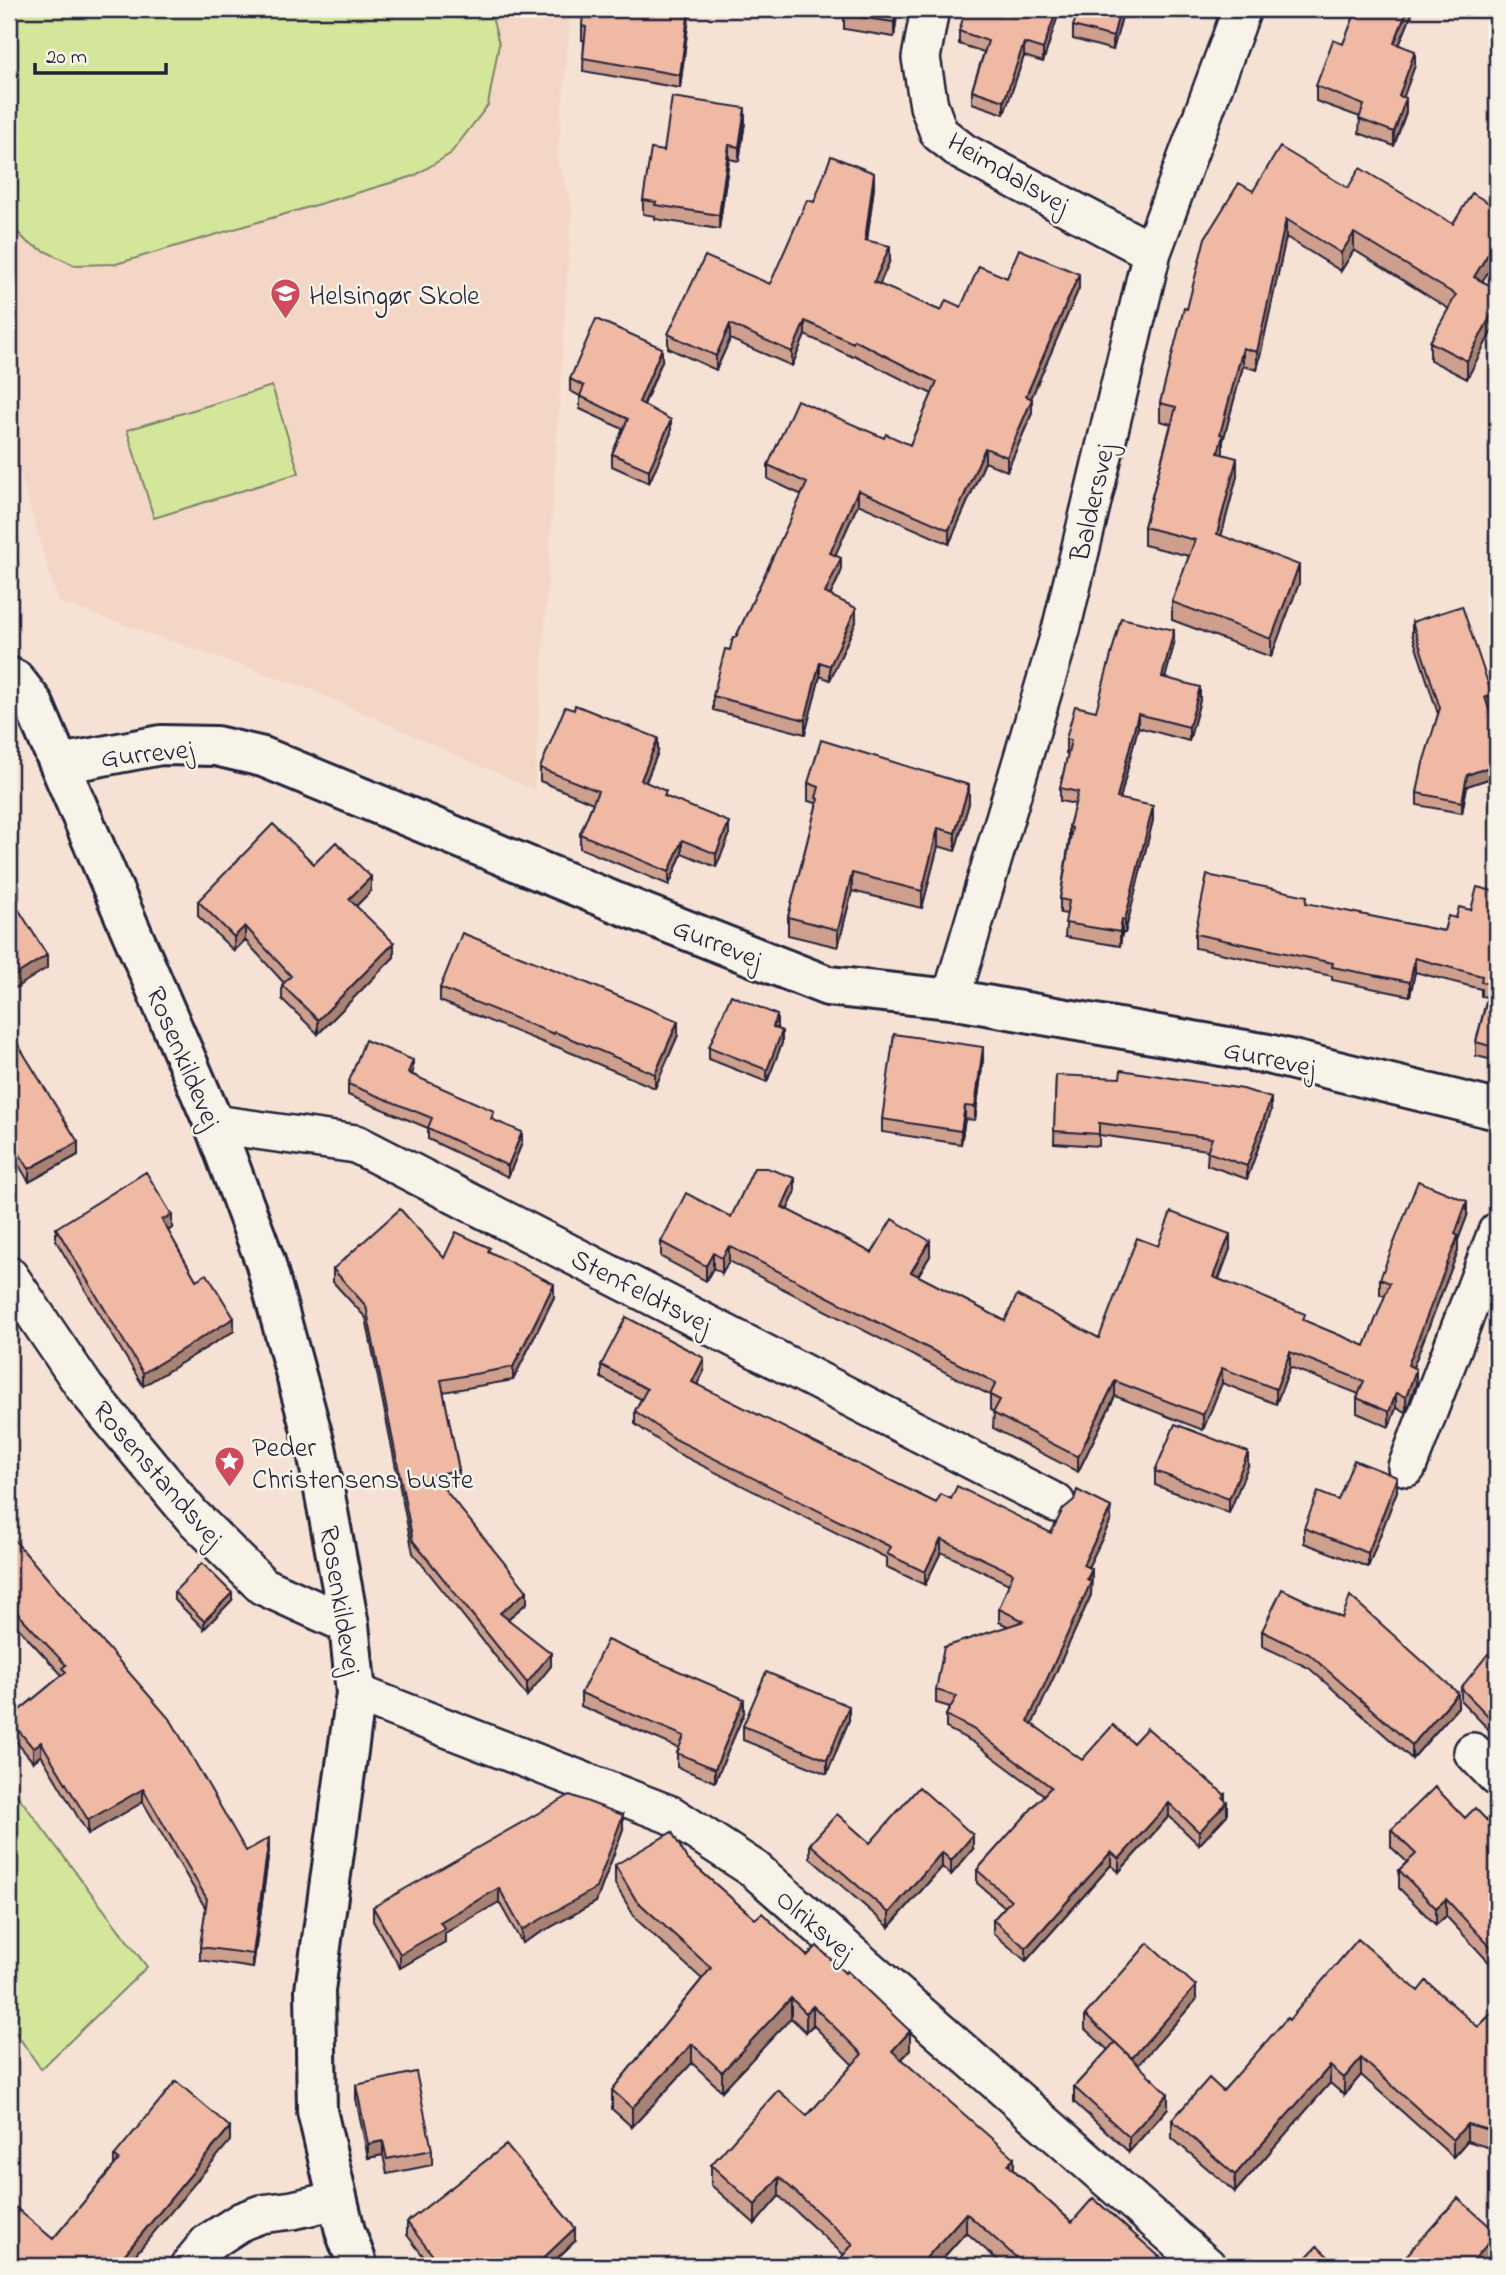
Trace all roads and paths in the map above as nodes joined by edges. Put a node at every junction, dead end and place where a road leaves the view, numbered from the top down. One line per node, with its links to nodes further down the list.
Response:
1 (930, 9): 3 (street, Heimdalsvej)
2 (1242, 9): 3 (street, Baldersvej)
3 (1152, 252): 6 (street, Baldersvej)
4 (9, 677): 5 (street, Gurrevej)
5 (60, 764): 6 (street, Gurrevej); 8 (street, Rosenkildevej)
6 (951, 999): 7 (street, Gurrevej)
7 (1497, 1110)
8 (214, 1124): 12 (street, Stenfeldtsvej); 13 (street, Rosenkildevej)
9 (1497, 1232): 11 (street)
10 (9, 1276): 13 (street, Rosenstandsvej)
11 (1407, 1467)
12 (1056, 1503)
13 (349, 1625): 14 (street, Rosenkildevej)
14 (355, 1693): 15 (street, Rosenkildevej); 18 (street, Olriksvej)
15 (337, 2200): 16 (street); 17 (street, Rosenkildevej)
16 (189, 2266)
17 (358, 2266)
18 (1207, 2266)

